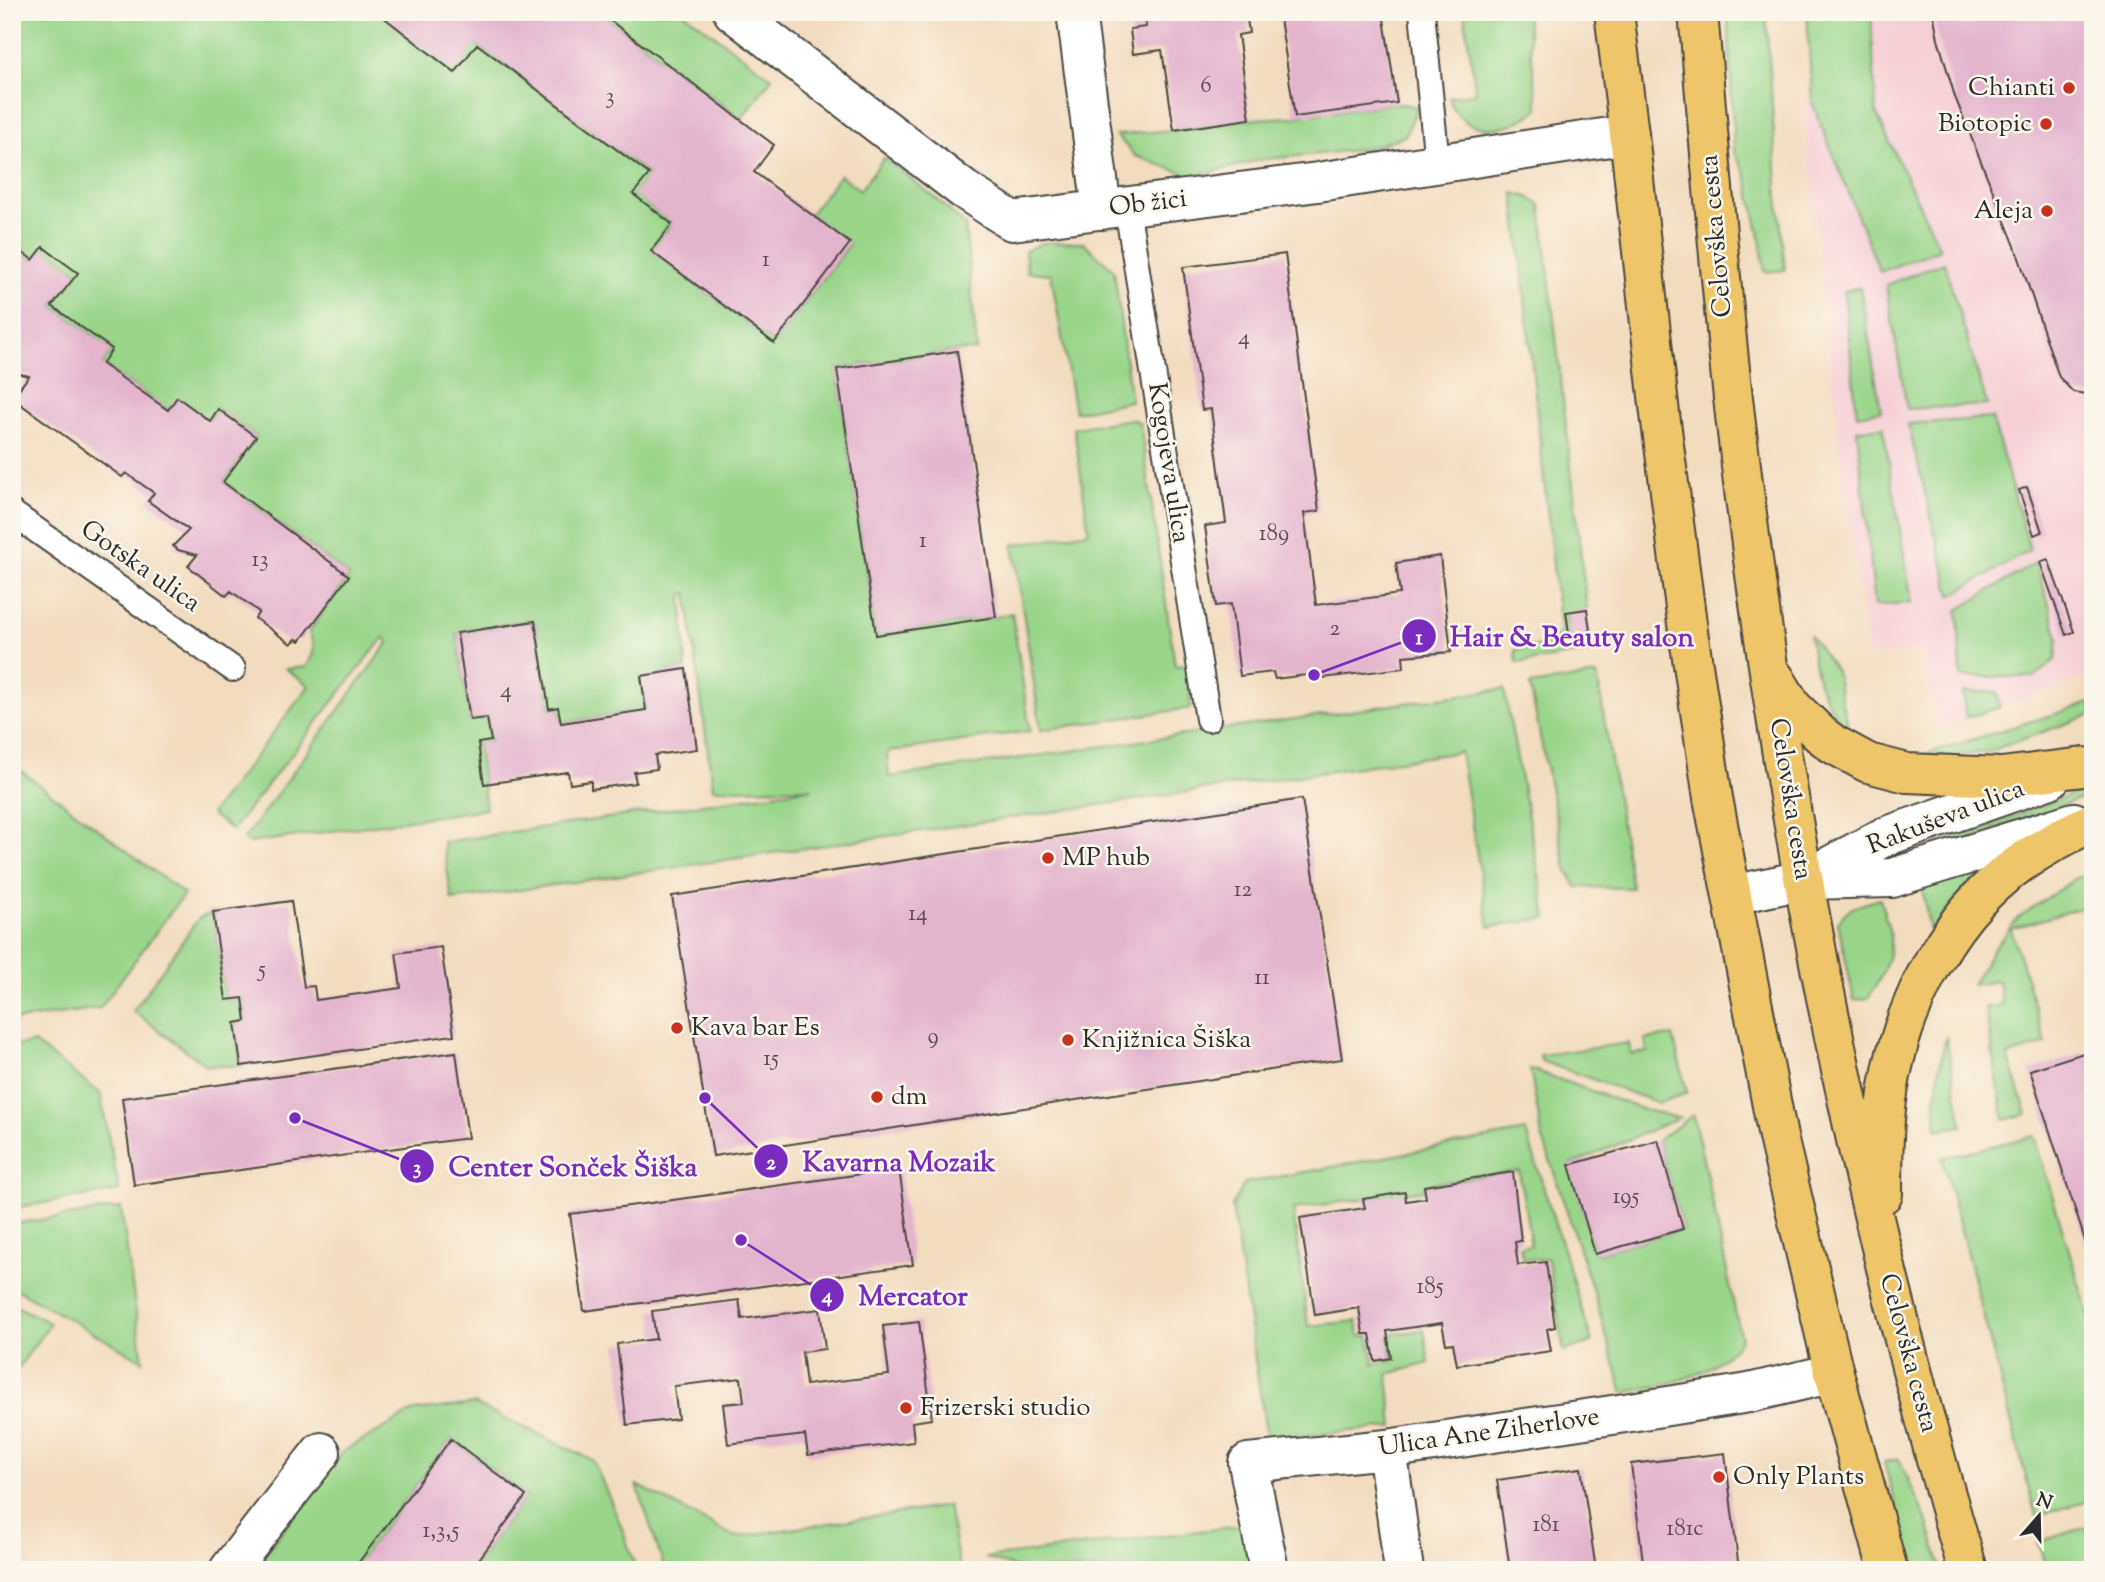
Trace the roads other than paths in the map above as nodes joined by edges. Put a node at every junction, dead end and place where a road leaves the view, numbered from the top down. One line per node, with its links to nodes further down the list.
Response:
1 (733, 12): 8 (street, Ob žici)
2 (1076, 12): 8 (street, Kogojeva ulica)
3 (1422, 12): 7 (lane)
4 (1614, 12): 6 (main road)
5 (1698, 12): 11 (main road, Celovška cesta)
6 (1629, 134): 7 (street, Ob žici); 16 (main road)
7 (1437, 163): 8 (street, Ob žici)
8 (1114, 209): 12 (lane, Kogojeva ulica)
9 (12, 513): 10 (lane, Gotska ulica)
10 (233, 669)
11 (1769, 670): 13 (main road); 15 (main road, Celovška cesta)
12 (1208, 719)
13 (2088, 765): 15 (street, Rakuševa ulica)
14 (2093, 819): 15 (street, Rakuševa ulica); 17 (main road)
15 (1803, 880): 16 (street, Rakuševa ulica); 17 (main road, Celovška cesta)
16 (1732, 895): 18 (main road)
17 (1881, 1249): 25 (main road, Celovška cesta)
18 (1834, 1374): 19 (street, Ulica Ane Ziherlove); 24 (main road)
19 (1387, 1449): 22 (street, Ulica Ane Ziherlove); 23 (street)
20 (321, 1452): 21 (street)
21 (229, 1570)
22 (1269, 1570)
23 (1404, 1570)
24 (1888, 1570)
25 (1968, 1570)

